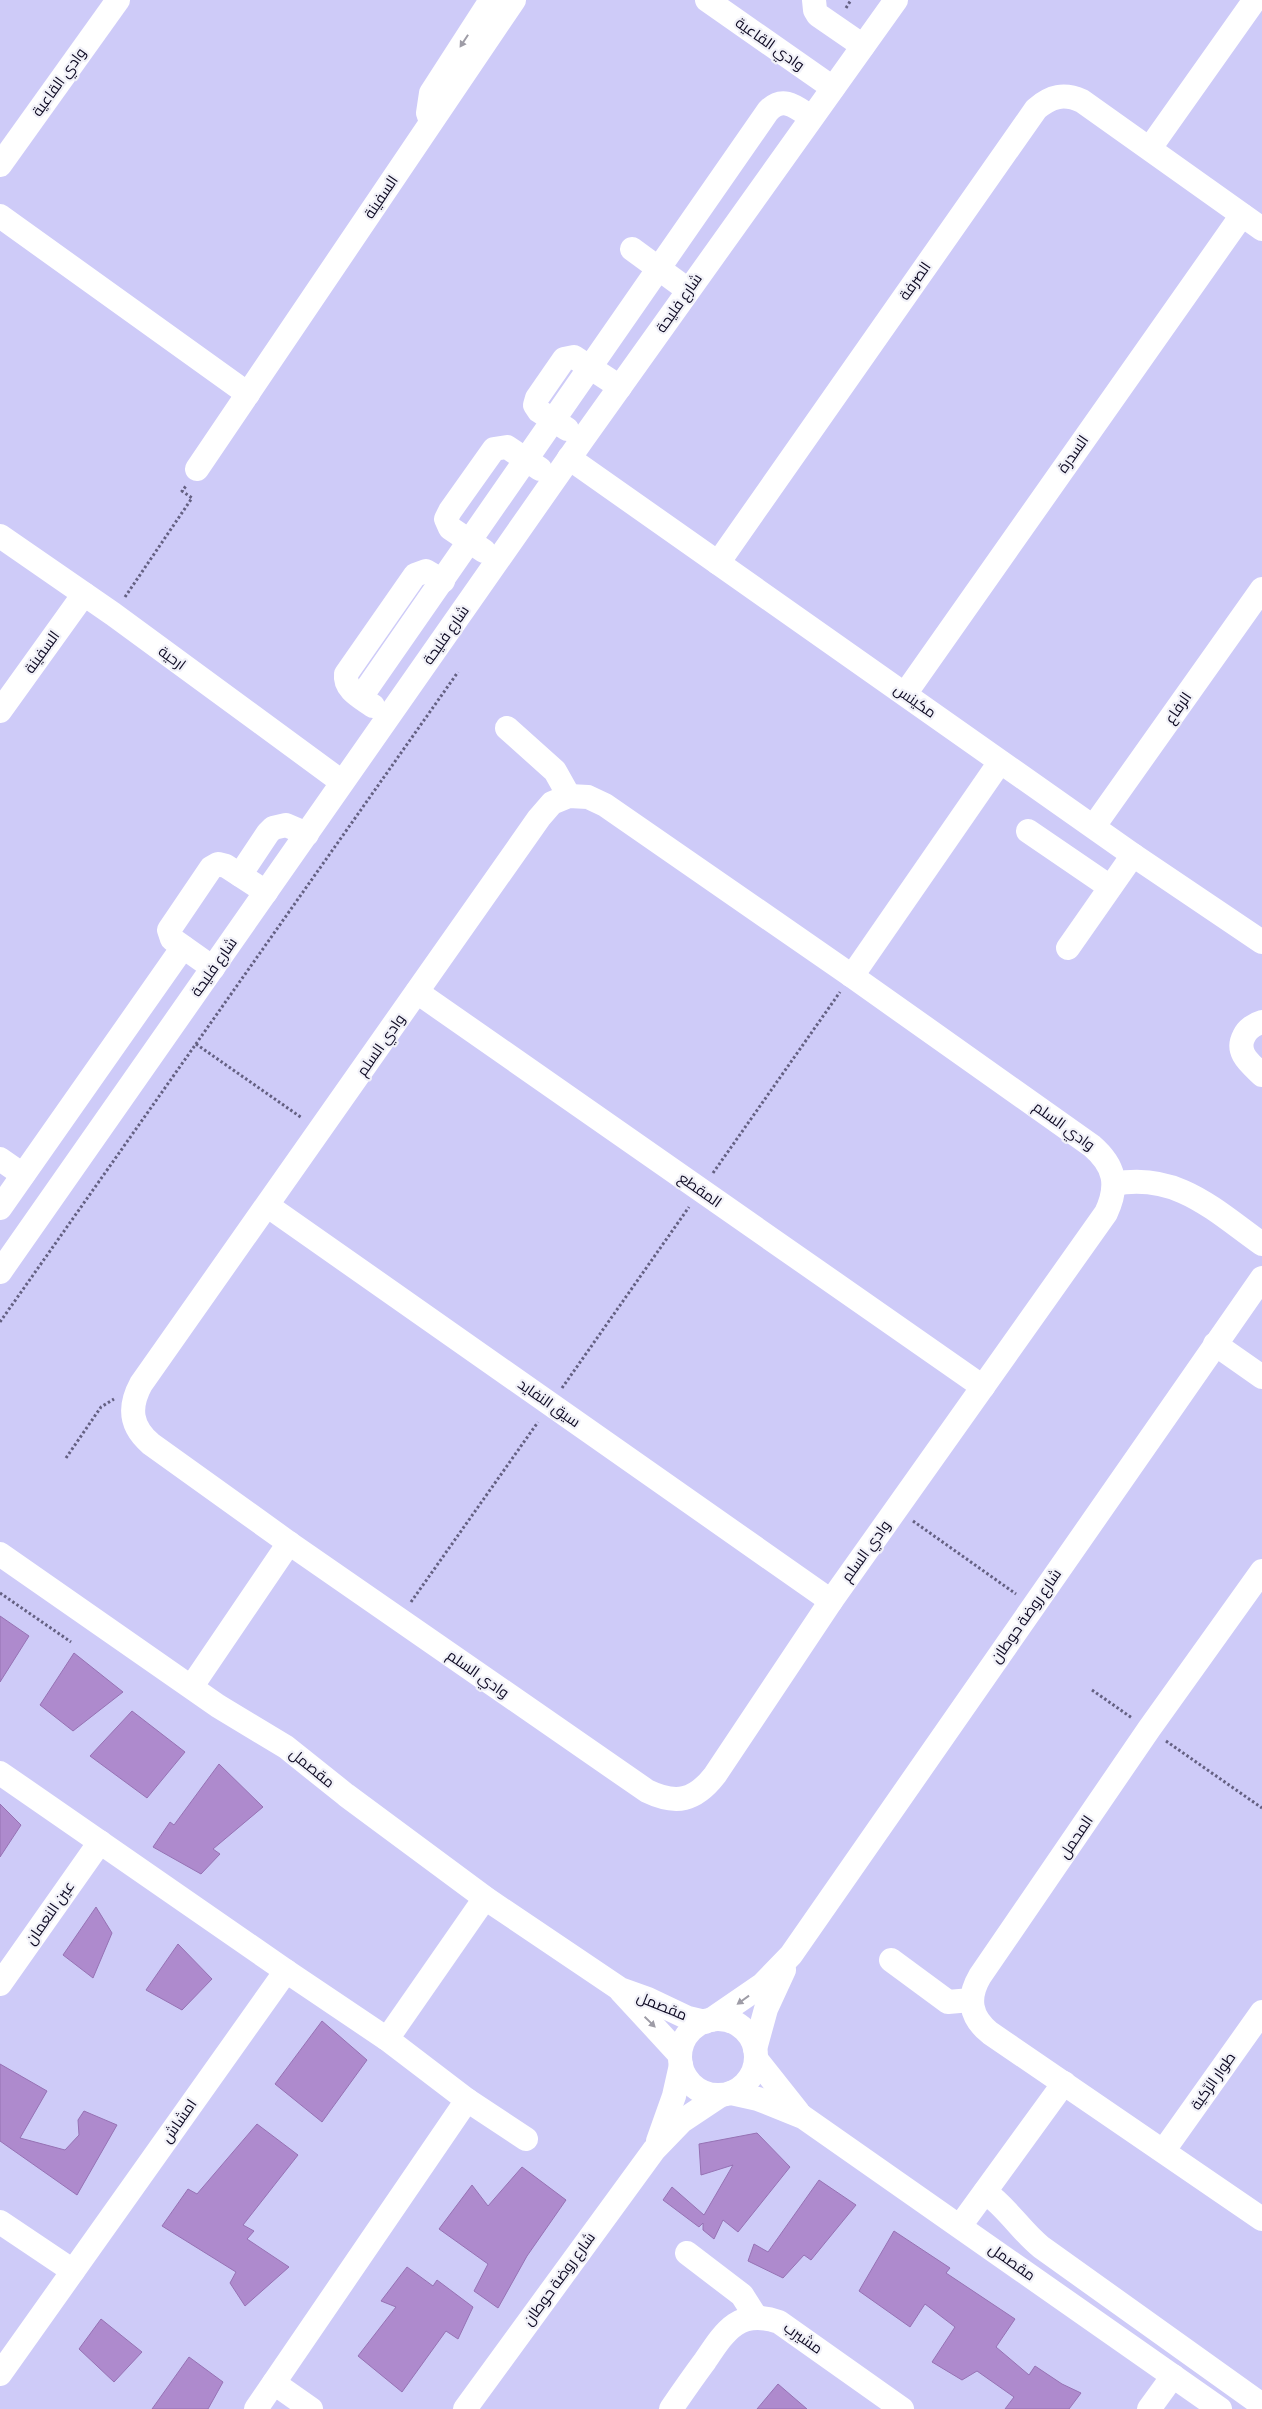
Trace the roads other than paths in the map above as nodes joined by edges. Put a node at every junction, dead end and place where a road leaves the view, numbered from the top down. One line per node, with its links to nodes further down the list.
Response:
1 (118, 0): 15 (street, وادي القاعية)
2 (491, 0): 12 (street, one-way to 12)
3 (514, 0): 12 (street, السفينة)
4 (707, 0): 10 (street, وادي القاعية)
5 (814, 0): 9 (street)
6 (896, 0): 9 (street, شارع فليحة)
7 (1254, 0): 8 (street); 13 (street)
8 (1262, 6)
9 (862, 46): 10 (street, شارع فليحة)
10 (833, 88): 11 (street, شارع فليحة)
11 (811, 117): 14 (street); 16 (street, شارع فليحة)
12 (431, 122): 25 (street, السفينة)
13 (1150, 148): 17 (street, الصرفة); 34 (street, الصرفة)
14 (738, 154): 16 (street); 21 (street)
15 (0, 165)
16 (770, 176): 22 (street, شارع فليحة)
17 (1242, 215): 19 (street, الصرفة); 37 (street, السدرة)
18 (0, 216): 25 (street)
19 (1262, 229)
20 (632, 249): 21 (street)
21 (659, 269): 22 (street); 23 (street)
22 (688, 290): 24 (street, شارع فليحة)
23 (591, 368): 24 (street); 26 (street)
24 (620, 387): 27 (street, شارع فليحة)
25 (248, 394): 29 (street, السفينة)
26 (554, 421): 27 (street, مكينس); 28 (street)
27 (576, 449): 30 (street, شارع فليحة); 34 (street, مكينس)
28 (528, 460): 30 (street); 32 (street); 32 (street)
29 (197, 469)
30 (554, 479): 33 (street, شارع فليحة)
31 (0, 536): 36 (street, ارحية)
32 (470, 542): 33 (street); 39 (street)
33 (498, 560): 39 (street, شارع فليحة)
34 (718, 563): 37 (street, مكينس)
35 (1262, 589): 44 (street, الرفاع)
36 (84, 594): 38 (street, السفينة); 42 (street, ارحية)
37 (905, 694): 41 (street, مكينس)
38 (0, 711)
39 (388, 717): 42 (street, شارع فليحة)
40 (508, 728): 43 (street)
41 (1000, 762): 44 (street, مكينس); 55 (street)
42 (342, 782): 46 (street, شارع فليحة)
43 (569, 796): 55 (street, وادي السلم); 56 (street, وادي السلم)
44 (1094, 826): 47 (street, مكينس)
45 (1028, 832): 49 (street)
46 (307, 834): 48 (street); 50 (street, شارع فليحة)
47 (1133, 855): 49 (street); 51 (street, مكينس)
48 (240, 875): 50 (street); 52 (street)
49 (1110, 887): 53 (street)
50 (266, 892): 54 (street, شارع فليحة)
51 (1262, 942)
52 (183, 947): 54 (street); 58 (street)
53 (1068, 948)
54 (213, 968): 59 (street, شارع فليحة)
55 (852, 976): 65 (street, وادي السلم)
56 (417, 992): 67 (street, وادي السلم); 74 (street, المقطع)
57 (1262, 1022): 60 (street)
58 (123, 1032): 59 (street); 61 (street)
59 (154, 1052): 62 (street, شارع فليحة)
60 (1262, 1075)
61 (71, 1106): 62 (street); 64 (street)
62 (102, 1127): 66 (street, شارع فليحة)
63 (0, 1159): 64 (street)
64 (20, 1179): 66 (street); 68 (street)
65 (1114, 1184): 69 (street); 74 (street, وادي السلم)
66 (48, 1203): 70 (street, شارع فليحة)
67 (268, 1206): 75 (street, وادي السلم); 78 (street, سيق النفايد)
68 (0, 1208)
69 (1262, 1244)
70 (0, 1272)
71 (1262, 1278): 72 (street, شارع روضة حوطان)
72 (1215, 1344): 73 (street); 83 (street, شارع روضة حوطان)
73 (1262, 1377)
74 (983, 1387): 78 (street, وادي السلم)
75 (288, 1543): 78 (street, وادي السلم); 79 (street)
76 (0, 1554): 79 (street, مقصمل)
77 (1262, 1571): 88 (street, المحمل)
78 (831, 1601)
79 (192, 1686): 82 (street, مقصمل)
80 (0, 1773): 81 (street)
81 (100, 1842): 85 (street); 86 (street, عين النعمان)
82 (485, 1898): 87 (street, مقصمل); 91 (street)
83 (791, 1955): 90 (street, شارع روضة حوطان, one-way to 90); 92 (street, شارع روضة حوطان)
84 (891, 1960): 88 (street)
85 (286, 1972): 91 (street); 106 (street, امشاش)
86 (0, 1984)
87 (620, 1990): 90 (street, مقصمل); 93 (street, مقصمل, one-way to 93)
88 (971, 2000): 94 (street)
89 (1262, 2012): 100 (street, طوار الرّكية)
90 (708, 2021): 92 (street); 93 (street)
91 (387, 2038): 96 (street)
92 (756, 2054): 95 (street); 97 (street, مقصمل)
93 (681, 2060): 95 (street); 99 (street, شارع روضة حوطان)
94 (1064, 2083): 100 (street); 101 (street)
95 (726, 2094): 97 (street, مقصمل); 99 (street, شارع روضة حوطان)
96 (467, 2100): 98 (street); 110 (street)
97 (803, 2117): 104 (street, مقصمل)
98 (526, 2138)
99 (654, 2150): 115 (street, شارع روضة حوطان)
100 (1164, 2150): 102 (street)
101 (985, 2192): 104 (street); 111 (street)
102 (1262, 2218)
103 (0, 2222): 106 (street)
104 (960, 2226): 109 (street, مقصمل)
105 (687, 2253): 107 (street)
106 (73, 2271): 108 (street, امشاش)
107 (756, 2317): 116 (street); 117 (street, مشيرب)
108 (0, 2374)
109 (1173, 2376): 112 (street); 118 (street, مقصمل)
110 (274, 2383): 113 (street); 114 (street)
111 (1262, 2405)
112 (1155, 2407)
113 (256, 2409)
114 (311, 2409)
115 (464, 2409)
116 (671, 2409)
117 (902, 2409)
118 (1220, 2409)

